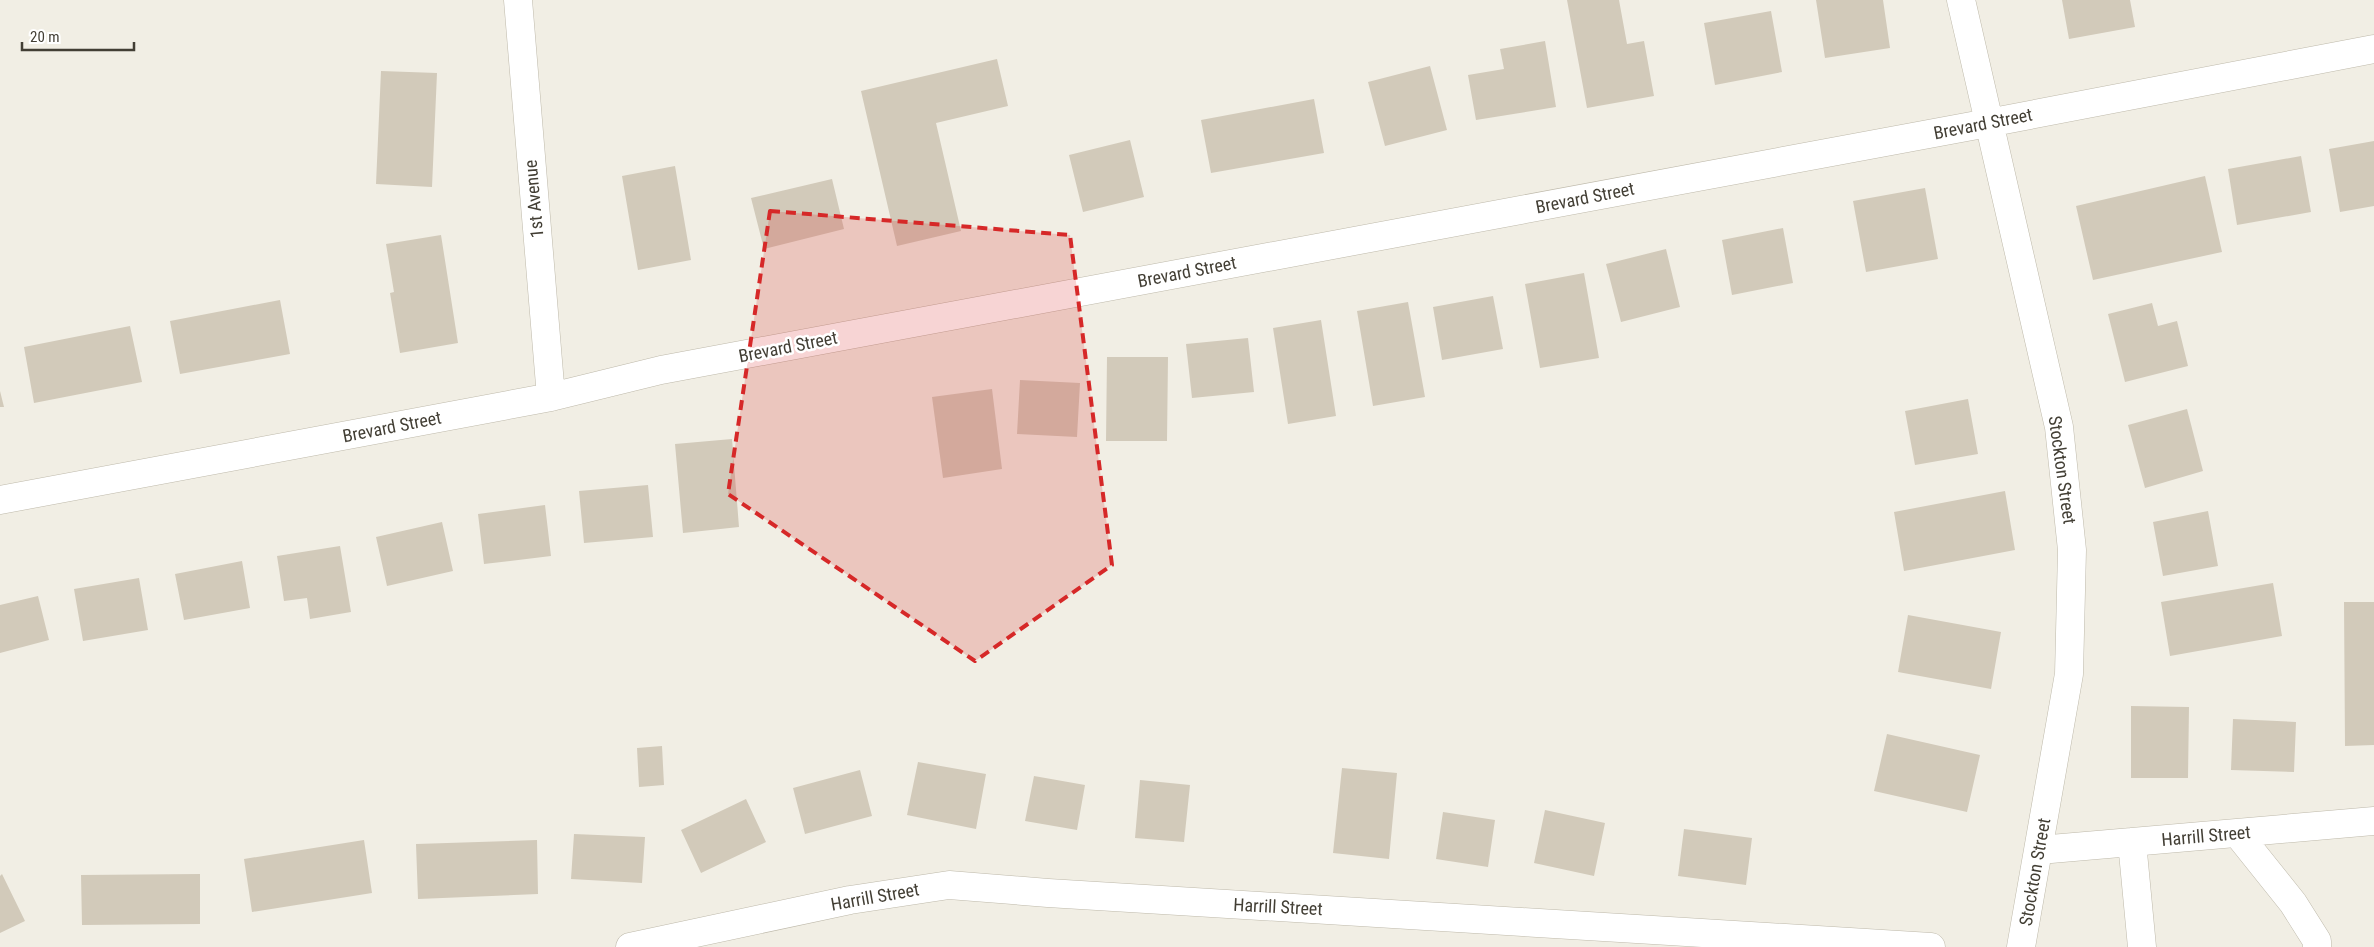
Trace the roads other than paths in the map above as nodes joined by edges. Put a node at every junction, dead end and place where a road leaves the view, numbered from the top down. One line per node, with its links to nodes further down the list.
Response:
1 (518, 0): 5 (street, 1st Avenue)
2 (1960, 0): 4 (street, Stockton Street)
3 (2374, 49): 4 (street, Brevard Street)
4 (1988, 123): 5 (street, Brevard Street); 10 (street, Stockton Street)
5 (550, 397): 6 (street, Brevard Street)
6 (0, 500)
7 (2374, 821): 8 (street, Harrill Street)
8 (2237, 833): 9 (street, Harrill Street); 16 (street)
9 (2132, 842): 10 (street, Harrill Street); 15 (street)
10 (2039, 850): 14 (street, Stockton Street)
11 (1745, 941): 12 (street, Harrill Street); 13 (street, Harrill Street)
12 (630, 947)
13 (1931, 947)
14 (2021, 947)
15 (2142, 947)
16 (2317, 947)

